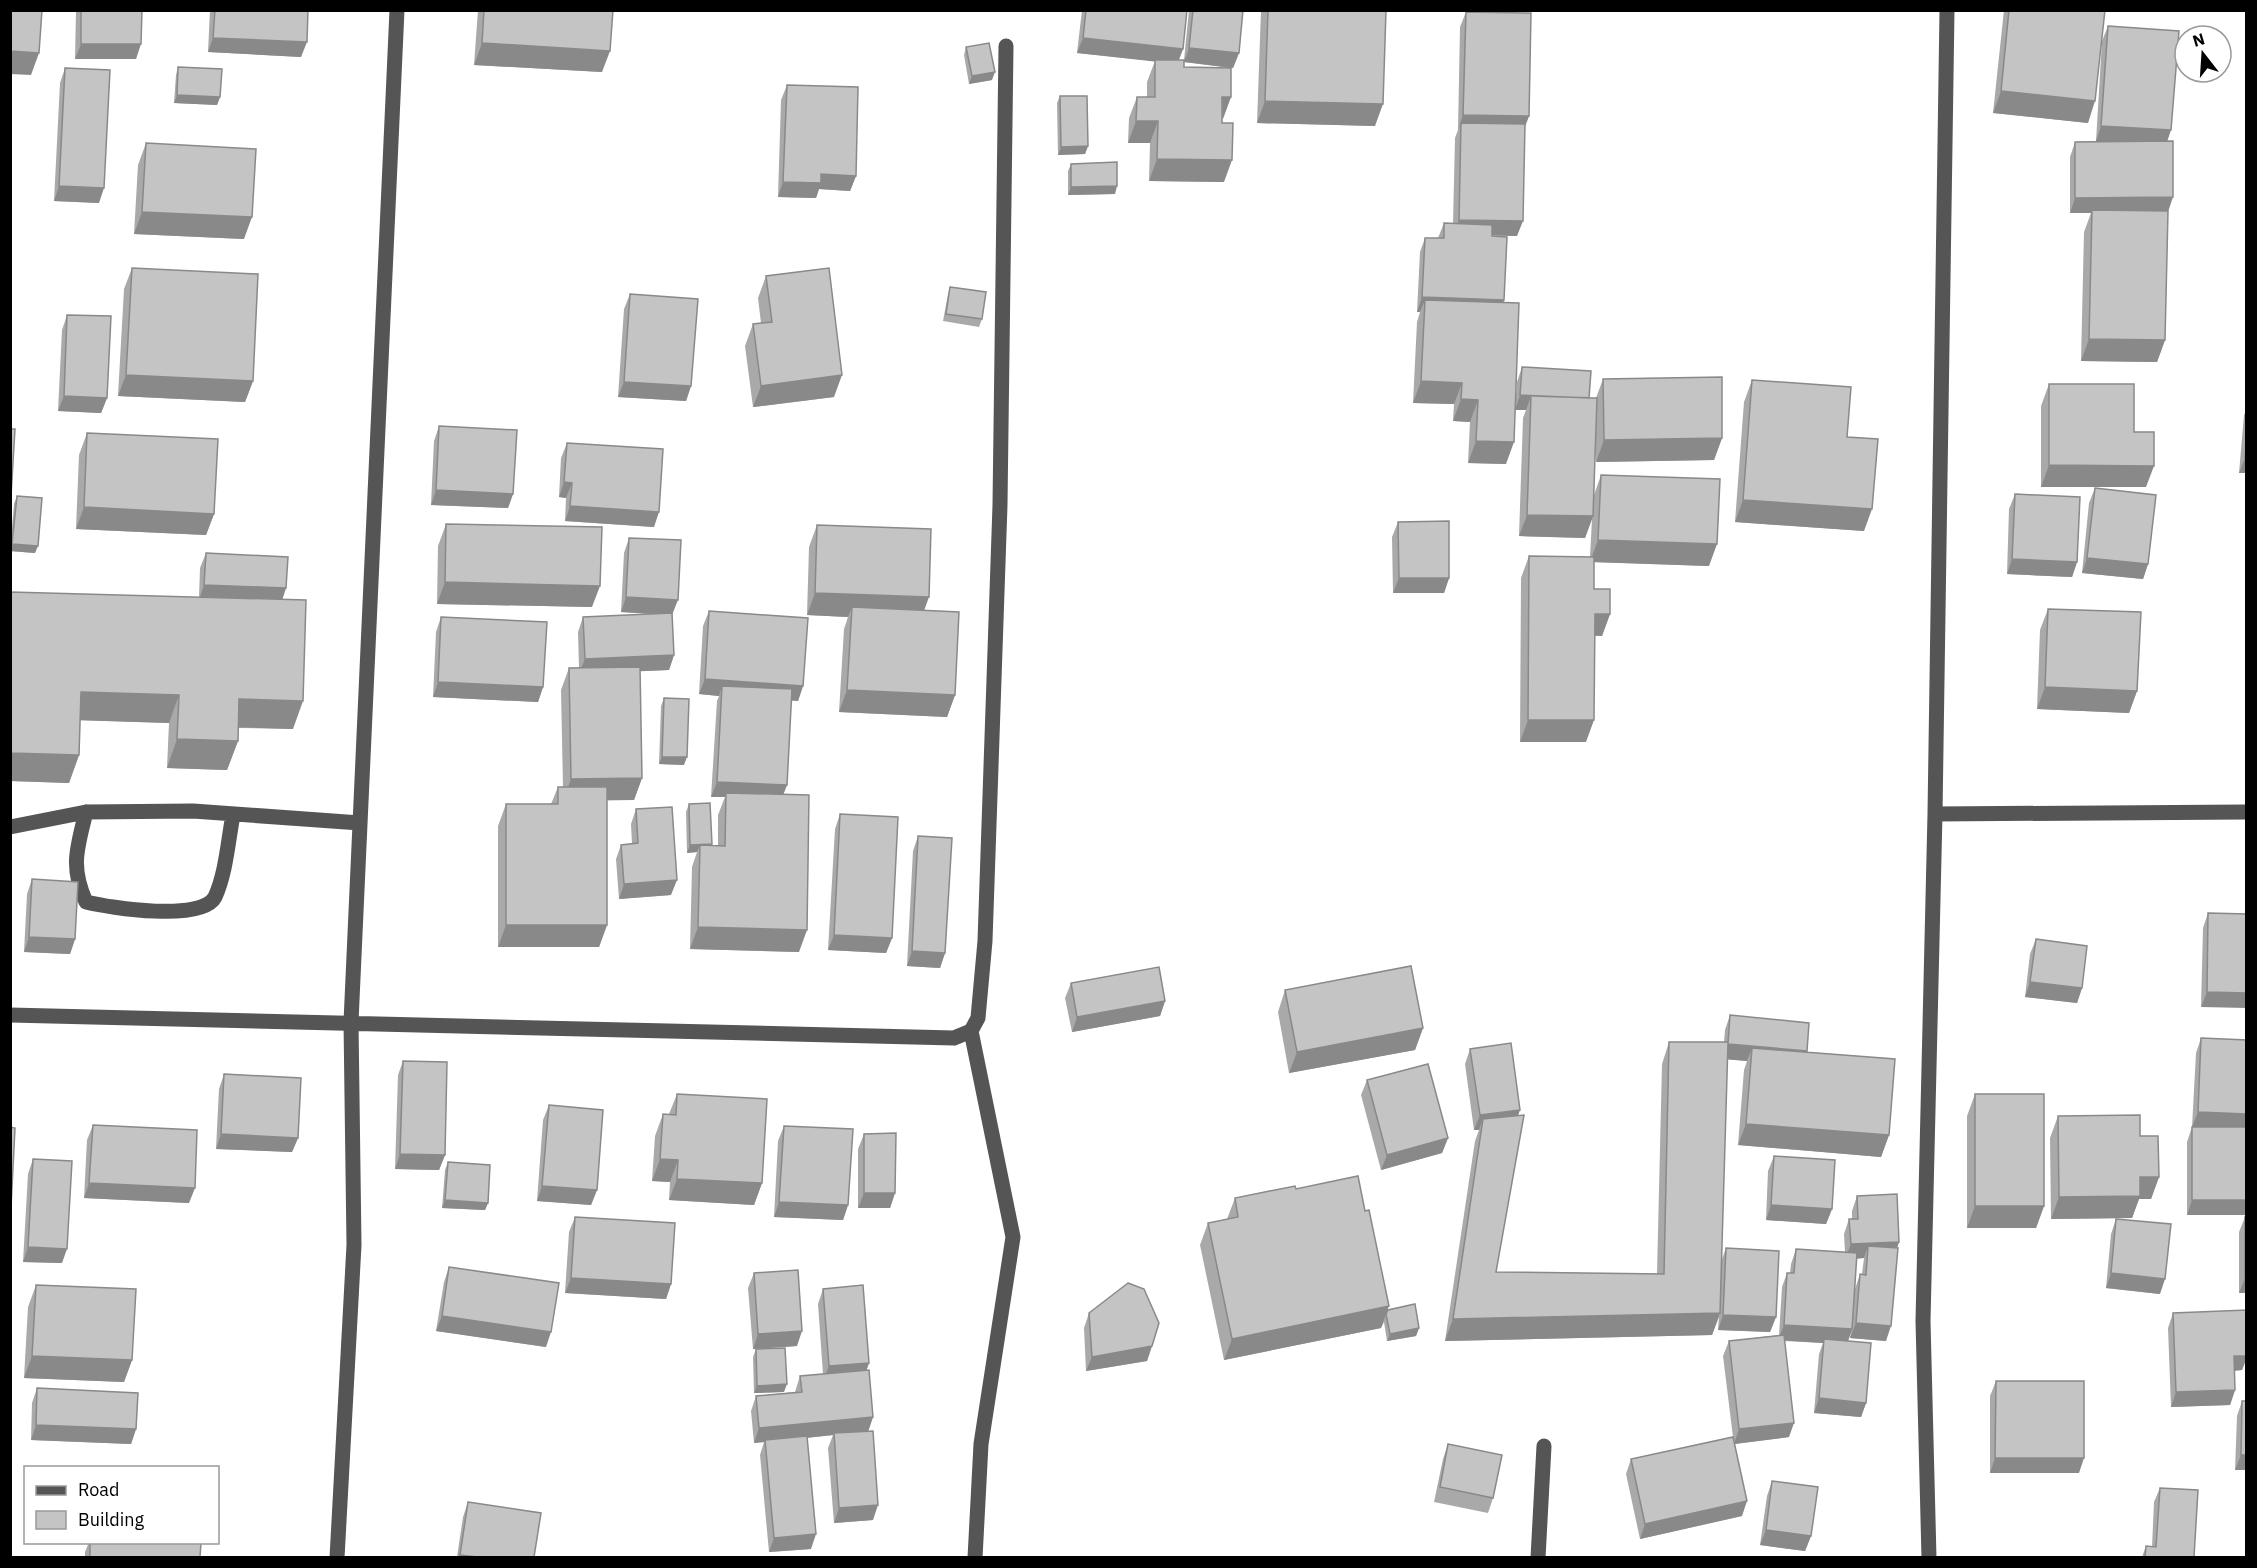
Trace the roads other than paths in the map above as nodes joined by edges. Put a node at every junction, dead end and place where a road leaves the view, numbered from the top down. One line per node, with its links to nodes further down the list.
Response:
1 (397, 10): 8 (street)
2 (1947, 10): 6 (street)
3 (1006, 46): 12 (street)
4 (86, 812): 7 (street); 7 (street); 9 (street)
5 (2247, 812): 6 (street)
6 (1935, 814): 17 (street)
7 (233, 815): 8 (street)
8 (360, 823): 11 (street)
9 (10, 827)
10 (10, 1015): 11 (street)
11 (351, 1022): 12 (street); 14 (street)
12 (971, 1031): 15 (street)
13 (1544, 1446): 16 (street)
14 (337, 1557)
15 (975, 1557)
16 (1538, 1557)
17 (1929, 1557)

